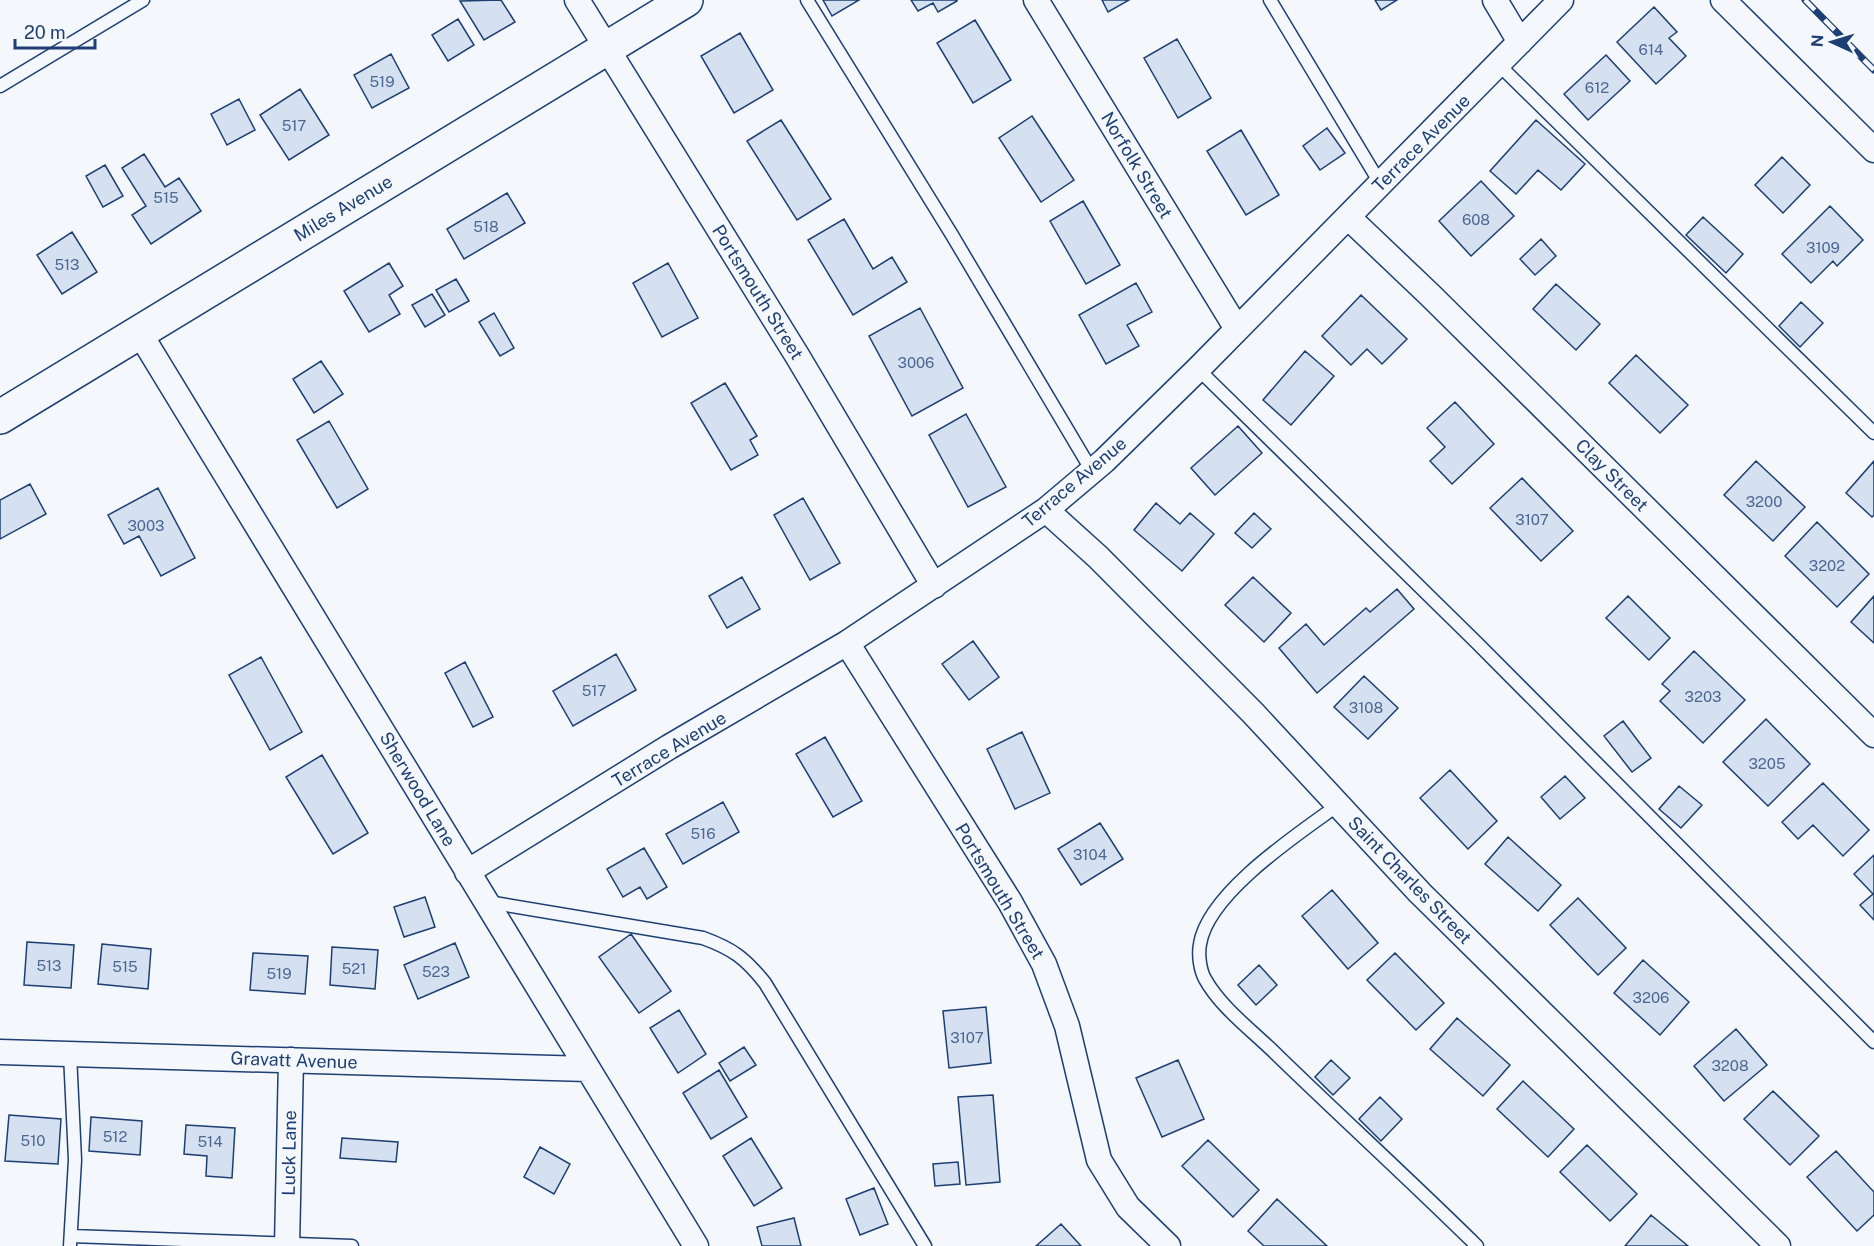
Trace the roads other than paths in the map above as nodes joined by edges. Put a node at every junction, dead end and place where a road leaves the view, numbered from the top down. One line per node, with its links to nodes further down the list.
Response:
1 (143, 0): 13 (lane)
2 (577, 0): 11 (street, Portsmouth Street)
3 (686, 0): 11 (street, Miles Avenue)
4 (807, 0): 22 (lane)
5 (1036, 0): 17 (street, Norfolk Street)
6 (1270, 0): 15 (lane)
7 (1495, 0): 10 (street)
8 (1561, 0): 10 (street, Terrace Avenue)
9 (1723, 0): 14 (street)
10 (1520, 42): 12 (street, Terrace Avenue)
11 (606, 48): 18 (street, Miles Avenue); 24 (street, Portsmouth Street)
12 (1498, 64): 15 (street, Terrace Avenue); 21 (lane)
13 (0, 86)
14 (1874, 150)
15 (1380, 183): 16 (street, Terrace Avenue)
16 (1348, 217): 17 (street, Terrace Avenue); 26 (street, Clay Street)
17 (1237, 329): 19 (street, Terrace Avenue)
18 (139, 332): 20 (street, Miles Avenue); 28 (street, Sherwood Lane)
19 (1198, 369): 22 (street, Terrace Avenue); 30 (lane)
20 (0, 417)
21 (1874, 433)
22 (1092, 471): 23 (street, Terrace Avenue)
23 (1046, 510): 24 (street, Terrace Avenue); 27 (street, Saint Charles Street)
24 (934, 586): 25 (street, Terrace Avenue)
25 (847, 643): 28 (street, Terrace Avenue); 40 (street, Portsmouth Street)
26 (1874, 735)
27 (1338, 805): 41 (lane); 42 (street, Saint Charles Street)
28 (467, 872): 29 (street, Sherwood Lane)
29 (485, 902): 34 (street, Sherwood Lane); 39 (lane)
30 (1874, 1042)
31 (0, 1052): 32 (street, Gravatt Avenue)
32 (70, 1054): 33 (street, Gravatt Avenue); 35 (lane)
33 (291, 1060): 34 (street, Gravatt Avenue); 36 (street, Luck Lane)
34 (588, 1069): 38 (street, Sherwood Lane)
35 (71, 1241): 36 (lane)
36 (287, 1245): 37 (lane)
37 (352, 1246)
38 (696, 1246)
39 (925, 1246)
40 (1168, 1246)
41 (1477, 1246)
42 (1778, 1246)

